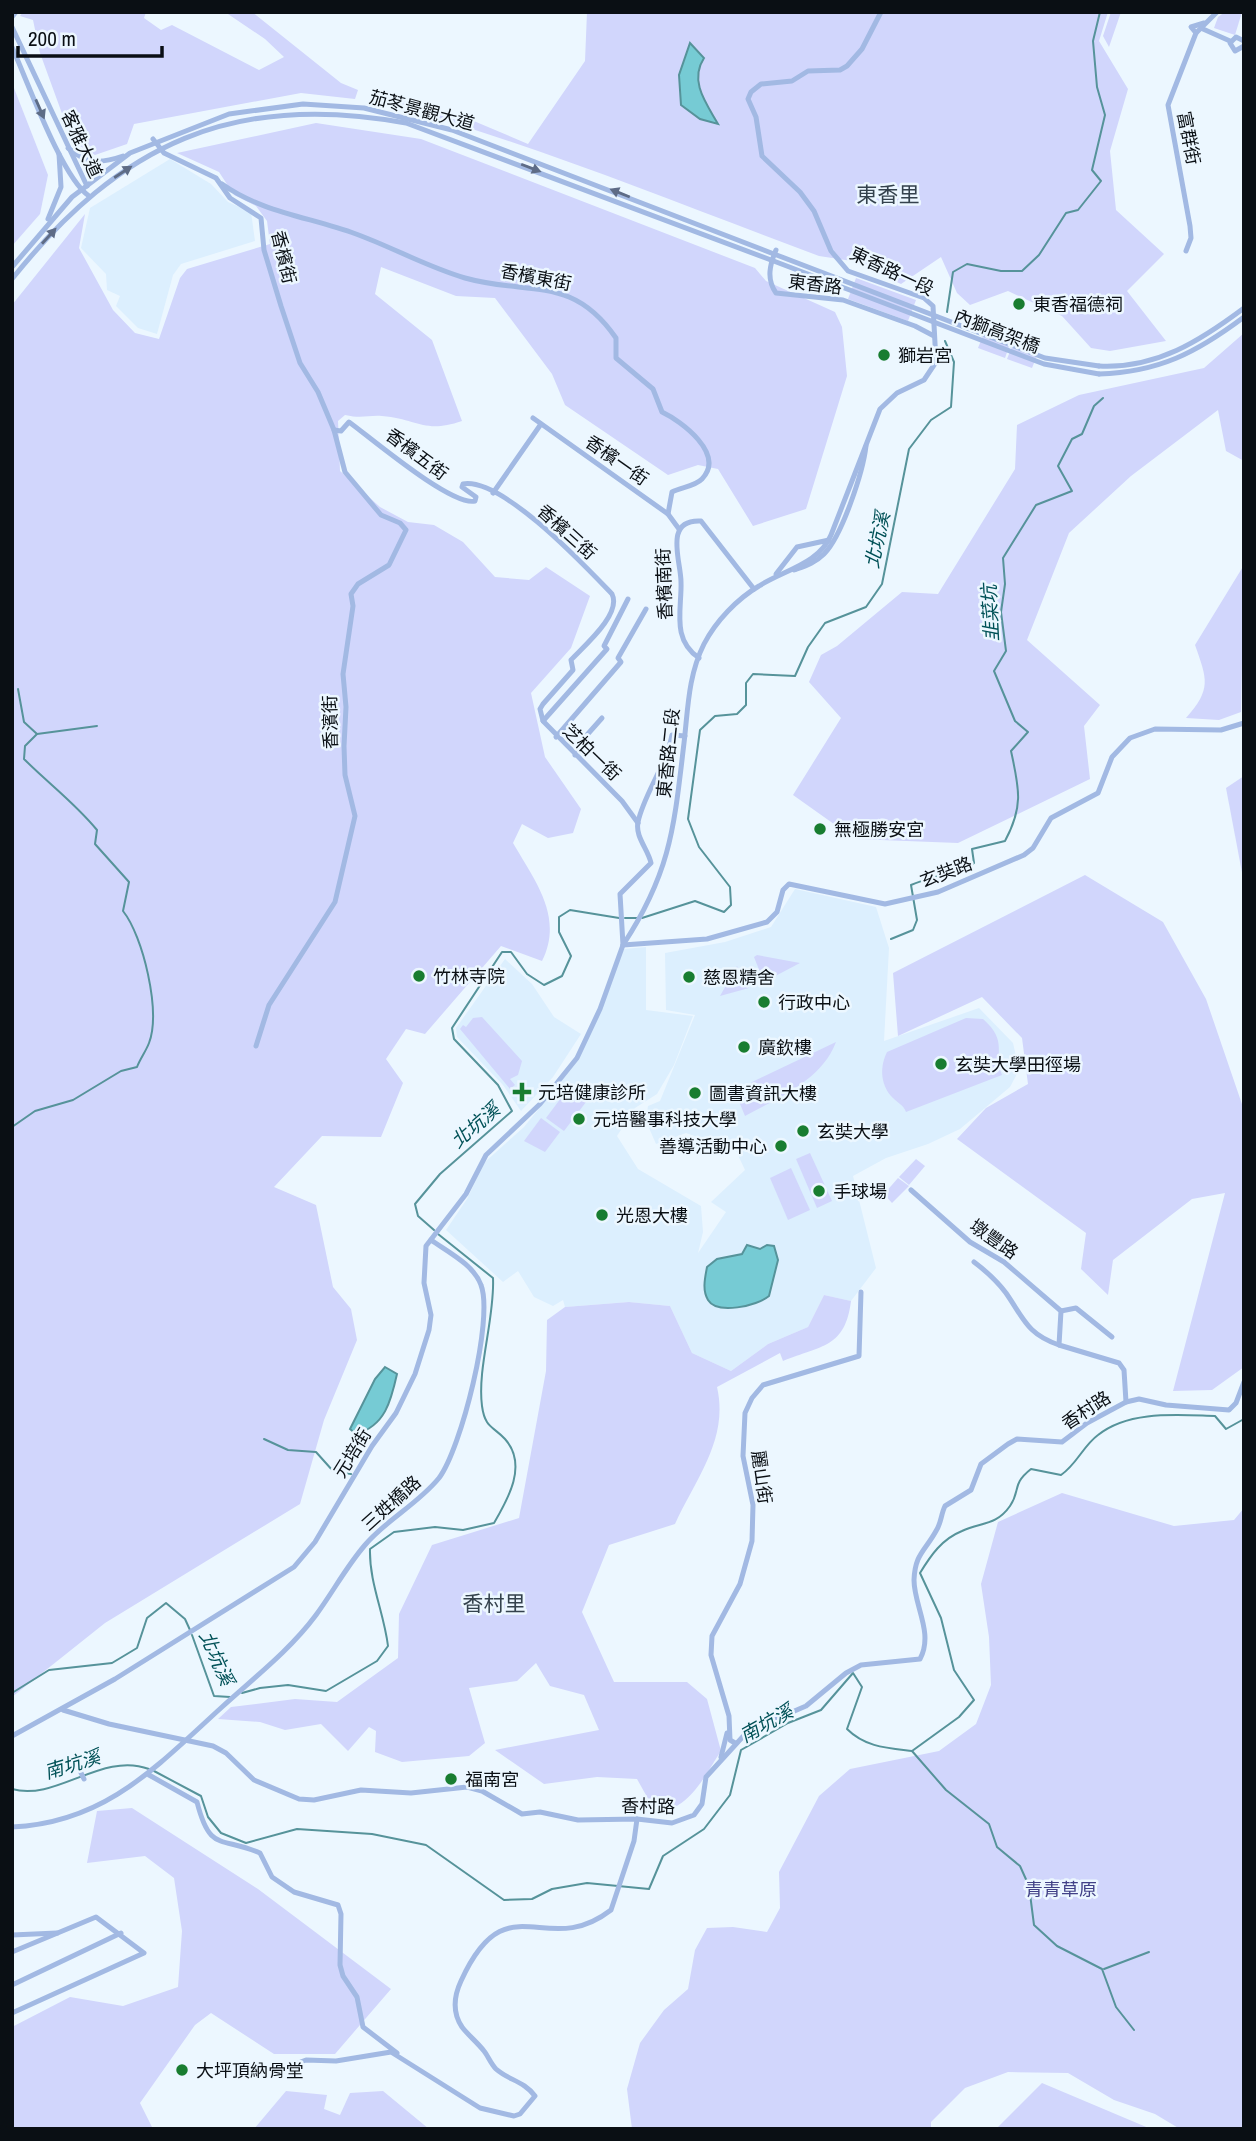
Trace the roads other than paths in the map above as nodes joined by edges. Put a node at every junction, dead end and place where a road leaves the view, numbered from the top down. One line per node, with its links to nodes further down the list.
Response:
1 (16, 12): 4 (street)
2 (881, 12): 26 (street, 東香路一段)
3 (1217, 12): 5 (street)
4 (12, 18)
5 (1203, 26): 7 (street); 7 (street); 8 (street)
6 (12, 27): 12 (street, 客雅大道)
7 (1196, 33): 20 (street, 富群街)
8 (1230, 41): 9 (street); 9 (street)
9 (1244, 44)
10 (12, 47): 13 (street, 客雅大道, one-way to 13)
11 (156, 143): 14 (street, 茄苳景觀大道); 15 (street, 香檳街); 18 (street, 茄苳景觀大道, one-way to 11); 21 (street, 茄苳景觀大道)
12 (66, 145): 14 (street); 16 (street, 客雅大道)
13 (58, 148): 17 (street, 客雅大道); 19 (street)
14 (130, 153): 16 (street, 茄苳景觀大道)
15 (216, 178): 32 (street, 香檳街); 35 (street, 香檳東街)
16 (87, 185): 17 (street, 茄苳景觀大道); 18 (street, 客雅大道)
17 (80, 190): 18 (street, 客雅大道); 19 (street, 茄苳景觀大道)
18 (89, 196): 23 (street, 茄苳景觀大道, one-way to 18)
19 (40, 232): 22 (street, 茄苳景觀大道)
20 (1186, 251)
21 (774, 255): 27 (street, 東香路); 29 (street, 內獅高架橋, bridge)
22 (12, 267)
23 (12, 279)
24 (1244, 308): 29 (street)
25 (1244, 317): 29 (street)
26 (935, 319): 27 (street); 28 (street, 東香路一段)
27 (915, 326): 28 (street, 東香路)
28 (934, 337): 33 (street)
29 (1099, 370)
30 (533, 418): 31 (street, 香檳一街)
31 (541, 424): 34 (street); 35 (street, 香檳一街)
32 (334, 430): 34 (street, 香檳五街); 55 (street, 香濱街)
33 (866, 443): 37 (street); 38 (street)
34 (493, 493): 40 (street, 香檳三街)
35 (668, 513): 36 (street, 香檳一街)
36 (679, 529): 39 (street, 香檳南街); 46 (street, 香檳南街)
37 (829, 540): 38 (street); 38 (street)
38 (774, 577): 39 (street)
39 (754, 589): 46 (street, 東香路二段)
40 (615, 599): 43 (street, 芝柏一街)
41 (628, 599): 44 (street)
42 (646, 609): 45 (street)
43 (595, 638): 44 (street); 48 (street, 芝柏一街)
44 (605, 647): 45 (street); 48 (street)
45 (618, 658): 51 (street)
46 (699, 658): 50 (street, 東香路二段)
47 (602, 718): 52 (street)
48 (543, 722): 51 (street, 芝柏一街)
49 (1244, 723): 54 (street, 玄奘路)
50 (685, 736): 53 (street); 54 (street, 東香路二段)
51 (556, 737): 52 (street, 芝柏一街)
52 (575, 755): 53 (street, 芝柏一街)
53 (638, 823): 54 (street)
54 (623, 945): 57 (street)
55 (256, 1046)
56 (911, 1190): 60 (street, 墩豐路)
57 (433, 1238): 65 (street, 元培街); 68 (street, 三姓橋路)
58 (974, 1262): 62 (street, 墩豐路)
59 (860, 1292): 66 (street, 麗山街)
60 (1060, 1311): 61 (street, 墩豐路); 62 (street)
61 (1112, 1337)
62 (1059, 1345): 64 (street, 墩豐路)
63 (1244, 1382): 64 (street, 香村路)
64 (1126, 1402): 69 (street, 香村路)
65 (63, 1710): 67 (street); 68 (street, 香村路)
66 (728, 1730): 69 (street, 麗山街); 71 (street, 麗山街)
67 (12, 1736)
68 (185, 1741): 72 (street); 74 (street, 香村路)
69 (735, 1743): 71 (street, 香村路)
70 (94, 1753): 73 (street)
71 (720, 1760): 74 (street, 香村路)
72 (149, 1775): 75 (street); 82 (street)
73 (84, 1779)
74 (637, 1819): 84 (street)
75 (12, 1826)
76 (60, 1933): 77 (street); 78 (street); 79 (street)
77 (121, 1933): 80 (street); 81 (street)
78 (12, 1935)
79 (12, 1952)
80 (12, 1985)
81 (12, 2013)
82 (384, 2042): 83 (street); 84 (street)
83 (378, 2054): 84 (street); 85 (street)
84 (398, 2054)
85 (290, 2066)

